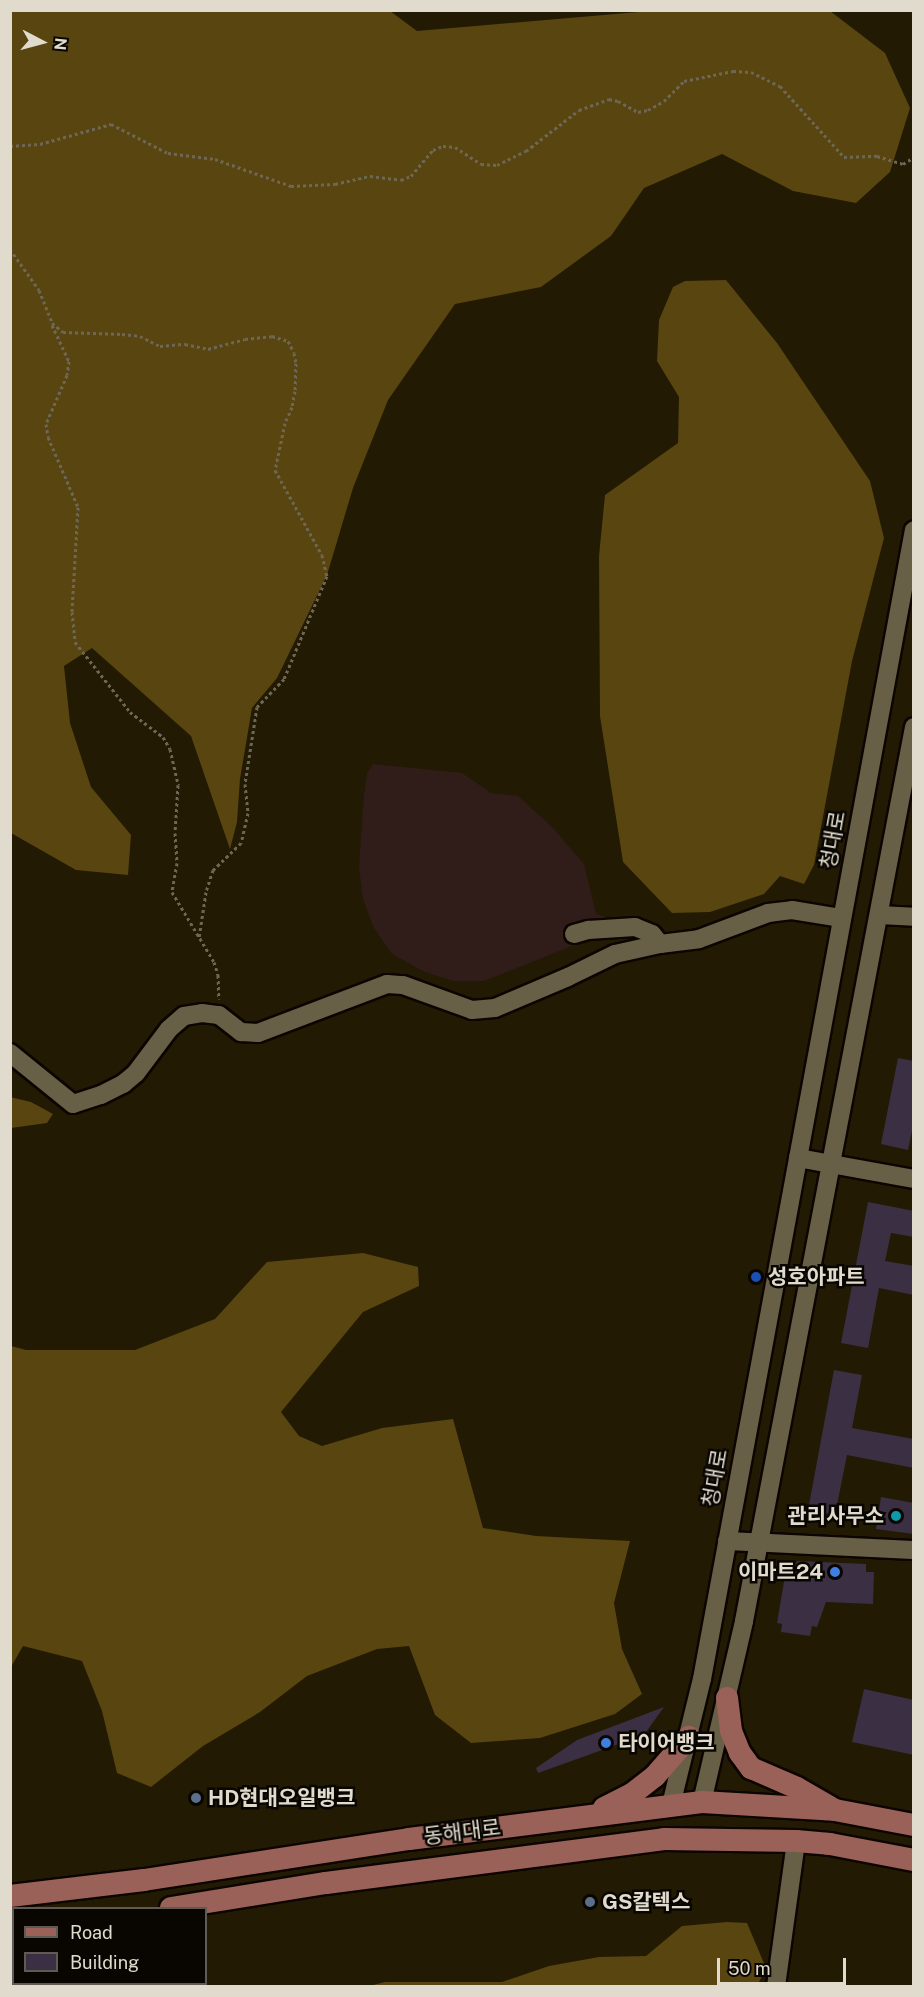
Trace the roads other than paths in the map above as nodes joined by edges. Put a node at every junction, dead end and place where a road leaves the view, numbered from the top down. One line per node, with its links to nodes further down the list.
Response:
1 (914, 530): 5 (street, 청대로)
2 (914, 726): 3 (street)
3 (879, 915): 4 (street); 10 (street)
4 (914, 917)
5 (841, 918): 7 (street); 9 (street, 청대로)
6 (574, 934): 7 (street)
7 (660, 944): 8 (street)
8 (10, 1053)
9 (798, 1158): 10 (street); 12 (street, 청대로)
10 (831, 1164): 11 (street); 13 (street)
11 (914, 1179)
12 (727, 1540): 13 (street); 16 (street, 청대로)
13 (759, 1543): 14 (street); 15 (street)
14 (914, 1550)
15 (727, 1698): 17 (street); 19 (main road)
16 (689, 1737): 18 (street, 청대로); 20 (main road)
17 (702, 1802): 18 (main road, 동해대로); 19 (main road, 동해대로); 22 (main road)
18 (670, 1805): 20 (main road, 동해대로); 23 (main road)
19 (835, 1810): 21 (main road, 동해대로)
20 (588, 1816): 26 (main road, 동해대로)
21 (914, 1825)
22 (694, 1838): 23 (main road, 동해대로); 24 (main road, 동해대로)
23 (664, 1839): 27 (main road, 동해대로)
24 (796, 1841): 25 (main road, 동해대로); 28 (street)
25 (914, 1860)
26 (10, 1896)
27 (177, 1907)
28 (776, 1986)

